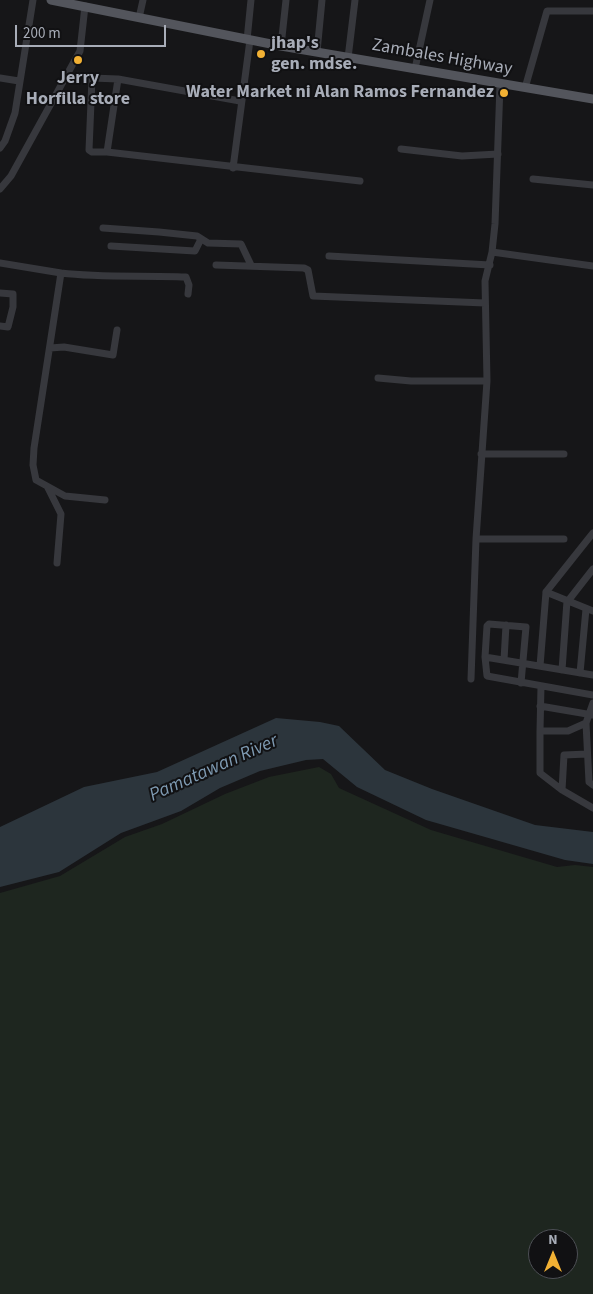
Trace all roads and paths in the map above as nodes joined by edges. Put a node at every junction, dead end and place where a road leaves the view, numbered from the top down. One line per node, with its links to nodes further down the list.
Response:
1 (33, 0): 19 (street)
2 (51, 0): 9 (main road, Zambales Highway)
3 (143, 0): 11 (street)
4 (251, 0): 12 (street)
5 (286, 0): 13 (street)
6 (322, 0): 14 (street)
7 (355, 0): 15 (street)
8 (430, 0): 16 (street)
9 (85, 3): 11 (main road, Zambales Highway); 32 (street)
10 (593, 11): 21 (street)
11 (139, 18): 12 (main road, Zambales Highway)
12 (249, 40): 13 (main road, Zambales Highway); 23 (street)
13 (281, 46): 14 (main road, Zambales Highway)
14 (317, 52): 15 (main road, Zambales Highway)
15 (348, 58): 16 (main road, Zambales Highway)
16 (415, 69): 20 (main road, Zambales Highway)
17 (0, 78): 19 (street)
18 (118, 79): 23 (street); 26 (street); 26 (street)
19 (19, 80): 24 (street)
20 (500, 84): 21 (main road, Zambales Highway); 27 (street)
21 (524, 88): 22 (main road, Zambales Highway)
22 (593, 99)
23 (240, 101): 28 (street)
24 (0, 148)
25 (401, 149): 27 (street)
26 (107, 152): 28 (street)
27 (498, 154): 36 (street)
28 (233, 168): 30 (street)
29 (533, 179): 31 (street)
30 (360, 181)
31 (593, 185)
32 (0, 189)
33 (103, 228): 34 (street)
34 (201, 240): 35 (street); 41 (street)
35 (111, 246)
36 (492, 252): 40 (street); 42 (street)
37 (329, 256): 40 (street)
38 (0, 263): 43 (street)
39 (216, 265): 41 (street)
40 (490, 265): 46 (street)
41 (251, 266): 46 (street)
42 (593, 266)
43 (61, 273): 45 (street); 49 (street)
44 (0, 293): 47 (street)
45 (188, 294)
46 (484, 303): 51 (street)
47 (0, 326)
48 (117, 330): 49 (street)
49 (50, 348): 54 (street)
50 (378, 378): 51 (street)
51 (487, 381): 52 (street)
52 (481, 454): 53 (street); 57 (street)
53 (564, 454)
54 (48, 487): 55 (street); 59 (street)
55 (104, 500)
56 (593, 533): 61 (street)
57 (476, 539): 58 (street); 73 (street)
58 (564, 539)
59 (57, 563)
60 (593, 569): 62 (street)
61 (546, 592): 62 (street); 69 (street)
62 (568, 601): 64 (street); 70 (street)
63 (593, 602): 64 (street)
64 (589, 610): 71 (street)
65 (506, 624): 66 (street); 67 (street); 68 (street)
66 (485, 657): 67 (street); 74 (street)
67 (504, 660): 68 (street)
68 (523, 663): 69 (street); 74 (street)
69 (540, 666): 70 (street)
70 (562, 670): 71 (street)
71 (580, 672): 72 (street)
72 (593, 674)
73 (471, 678)
74 (520, 682): 75 (street)
75 (541, 686): 76 (street); 78 (street)
76 (593, 695)
77 (593, 703): 79 (street)
78 (540, 706): 79 (street); 81 (street)
79 (590, 715): 80 (street)
80 (586, 723): 81 (street); 82 (street)
81 (540, 731): 84 (street)
82 (587, 754): 83 (street); 84 (street)
83 (593, 785)
84 (562, 790): 85 (street)
85 (593, 808)

